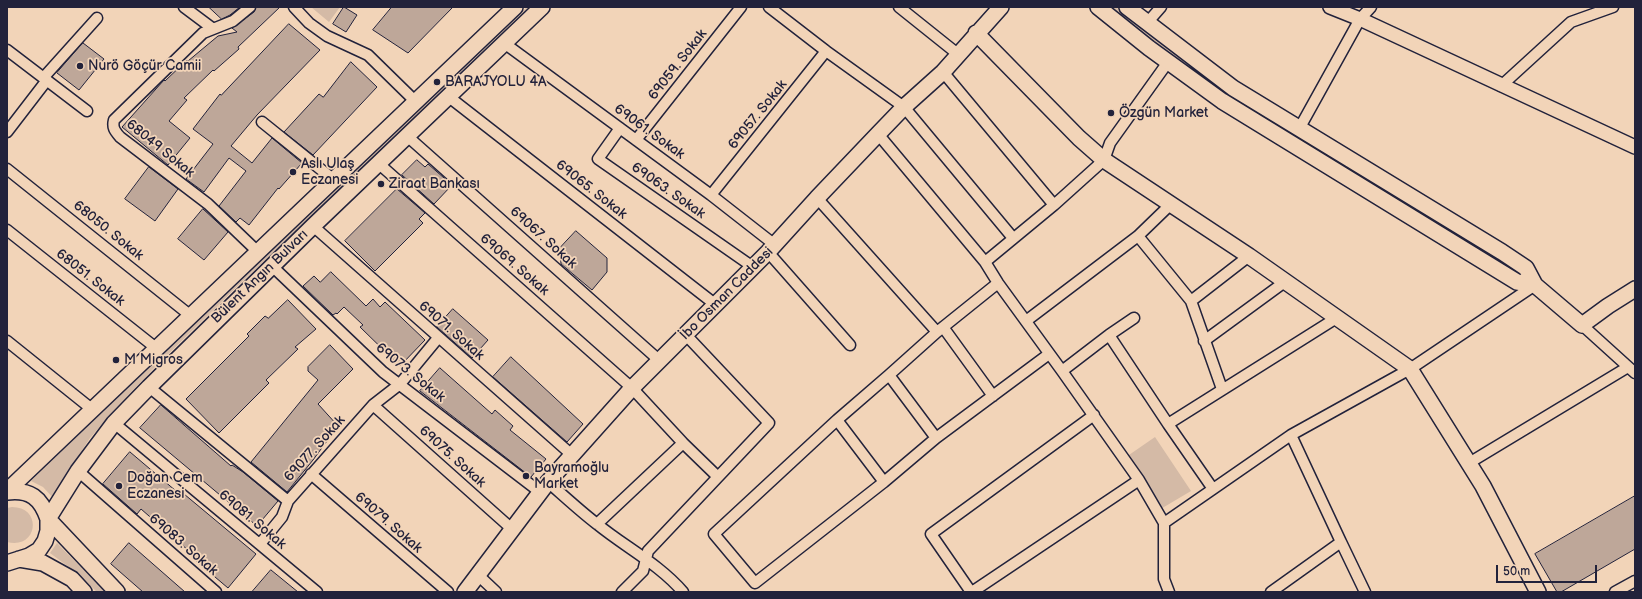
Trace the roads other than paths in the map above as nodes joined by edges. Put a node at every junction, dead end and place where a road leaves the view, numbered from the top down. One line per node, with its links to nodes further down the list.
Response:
1 (184, 7): 19 (street)
2 (250, 7): 19 (street, 68049 Sokak)
3 (294, 7): 30 (street)
4 (515, 7): 30 (main road, Bülent Angın Bulvarı)
5 (542, 7): 21 (main road, Bülent Angın Bulvarı)
6 (741, 7): 39 (street, 69059. Sokak)
7 (769, 7): 23 (street)
8 (900, 7): 24 (street)
9 (1001, 7): 20 (main road, İbo Osman Caddesi)
10 (1098, 7): 25 (main road)
11 (1127, 7): 18 (main road)
12 (1160, 7): 18 (street)
13 (1330, 7): 17 (street)
14 (1371, 7): 17 (street)
15 (1613, 7): 28 (street)
16 (97, 18): 27 (street)
17 (1360, 20): 28 (street); 35 (street)
18 (1147, 23): 35 (main road)
19 (212, 28): 54 (street, 68049 Sokak)
20 (976, 33): 24 (main road, İbo Osman Caddesi); 41 (main road)
21 (504, 43): 29 (main road, Bülent Angın Bulvarı); 34 (street, 69061. Sokak)
22 (7, 50): 27 (street)
23 (826, 51): 31 (street); 45 (street, 69057. Sokak)
24 (959, 55): 26 (main road, İbo Osman Caddesi)
25 (1168, 62): 41 (street); 61 (main road)
26 (943, 72): 31 (main road, İbo Osman Caddesi); 47 (street)
27 (45, 79): 32 (street); 36 (street)
28 (1501, 86): 40 (street)
29 (449, 97): 38 (main road, Bülent Angın Bulvarı); 64 (street, 69065. Sokak)
30 (416, 102): 44 (main road, Bülent Angın Bulvarı)
31 (904, 107): 37 (main road, İbo Osman Caddesi); 52 (street)
32 (87, 111)
33 (262, 122): 44 (street)
34 (620, 128): 39 (street, 69061. Sokak); 58 (street, 69063. Sokak)
35 (1299, 129): 61 (main road)
36 (7, 132)
37 (878, 134): 46 (main road, İbo Osman Caddesi); 56 (street)
38 (407, 136): 42 (main road, Bülent Angın Bulvarı); 79 (street, 69067. Sokak)
39 (636, 140): 45 (street, 69061. Sokak)
40 (1635, 147)
41 (1104, 160): 47 (street); 48 (main road)
42 (378, 163): 49 (main road, Bülent Angın Bulvarı); 86 (street, 69069. Sokak)
43 (9, 173): 65 (street, 68050. Sokak)
44 (334, 180): 54 (main road, Bülent Angın Bulvarı)
45 (711, 195): 53 (street, 69061. Sokak)
46 (817, 198): 53 (main road, İbo Osman Caddesi); 70 (street)
47 (1054, 205): 52 (street)
48 (1170, 205): 51 (street); 55 (main road)
49 (313, 226): 57 (main road, Bülent Angın Bulvarı); 73 (street, 69071. Sokak)
50 (7, 230): 77 (street, 68051. Sokak)
51 (1138, 236): 63 (street); 68 (street)
52 (1013, 238): 56 (street)
53 (772, 249): 58 (main road, İbo Osman Caddesi); 76 (street, 69061. Sokak)
54 (258, 252): 65 (main road, Bülent Angın Bulvarı)
55 (1249, 256): 59 (main road); 63 (street)
56 (985, 262): 60 (street)
57 (272, 266): 84 (street, 69073. Sokak); 85 (main road, Bülent Angın Bulvarı)
58 (753, 268): 64 (main road, İbo Osman Caddesi)
59 (1286, 282): 66 (main road); 75 (street)
60 (998, 283): 68 (street); 70 (street)
61 (1535, 285): 69 (main road); 80 (street)
62 (1635, 289): 69 (main road)
63 (1190, 301): 75 (street)
64 (716, 305): 71 (main road, İbo Osman Caddesi)
65 (191, 316): 77 (main road, Bülent Angın Bulvarı)
66 (1338, 317): 80 (main road); 87 (street)
67 (1134, 318): 72 (street)
68 (1026, 321): 78 (street)
69 (1582, 325): 81 (street)
70 (940, 330): 83 (street); 88 (street)
71 (686, 335): 79 (main road, İbo Osman Caddesi); 102 (street)
72 (1110, 335): 82 (street); 94 (street)
73 (438, 338): 84 (street, 69077. Sokak); 98 (street, 69071. Sokak)
74 (7, 341): 90 (street)
75 (1204, 341): 87 (street)
76 (850, 345)
77 (156, 348): 90 (main road, Bülent Angın Bulvarı)
78 (1049, 354): 82 (street); 88 (street)
79 (660, 361): 86 (main road, İbo Osman Caddesi)
80 (1410, 369): 95 (street); 99 (main road)
81 (1632, 370): 99 (street)
82 (1062, 371): 91 (street)
83 (889, 375): 92 (street); 96 (street)
84 (400, 384): 89 (street, 69077. Sokak); 105 (street, 69073. Sokak)
85 (149, 387): 93 (main road, Bülent Angın Bulvarı); 108 (street, 69077. Sokak)
86 (632, 388): 97 (street, 69069. Sokak); 98 (main road, İbo Osman Caddesi)
87 (1222, 389): 94 (street)
88 (993, 396): 96 (street)
89 (373, 405): 101 (street, 69077. Sokak); 112 (street, 69075. Sokak)
90 (92, 410): 107 (main road, Bülent Angın Bulvarı)
91 (1094, 415): 103 (street); 129 (street)
92 (837, 420): 104 (street); 104 (street)
93 (114, 423): 100 (main road, Bülent Angın Bulvarı); 114 (street, 69081. Sokak)
94 (1168, 424): 106 (street)
95 (1291, 435): 106 (street); 113 (street)
96 (936, 438): 104 (street)
97 (683, 443): 102 (street, 69069. Sokak); 111 (street)
98 (572, 455): 105 (main road, İbo Osman Caddesi)
99 (1469, 463): 133 (main road)
100 (78, 471): 109 (main road, Bülent Angın Bulvarı); 122 (street, 69083. Sokak)
101 (311, 474): 108 (street, 69077. Sokak); 124 (street, 69079. Sokak)
102 (718, 477): 116 (street)
103 (1139, 480): 110 (street); 129 (street)
104 (884, 482)
105 (544, 487): 111 (street, 69073. Sokak); 112 (main road, İbo Osman Caddesi)
106 (1212, 489): 110 (street)
107 (7, 491): 109 (main road)
108 (288, 501): 114 (street)
109 (48, 519): 115 (main road, Bülent Angın Bulvarı); 121 (main road)
110 (1164, 523): 130 (street)
111 (597, 524): 116 (street, 69073. Sokak)
112 (512, 529): 117 (main road, İbo Osman Caddesi)
113 (1341, 542): 131 (street); 132 (street)
114 (260, 544): 123 (street, 69081. Sokak)
115 (11, 560): 120 (main road)
116 (646, 560): 127 (street); 128 (street, 69073. Sokak)
117 (478, 575): 125 (main road, İbo Osman Caddesi); 126 (street)
118 (1635, 581): 119 (street)
119 (1621, 590)
120 (84, 592)
121 (117, 592)
122 (216, 592)
123 (317, 592)
124 (448, 592)
125 (465, 592)
126 (496, 592)
127 (622, 592)
128 (683, 592)
129 (972, 592)
130 (1168, 592)
131 (1271, 592)
132 (1365, 592)
133 (1538, 592)

